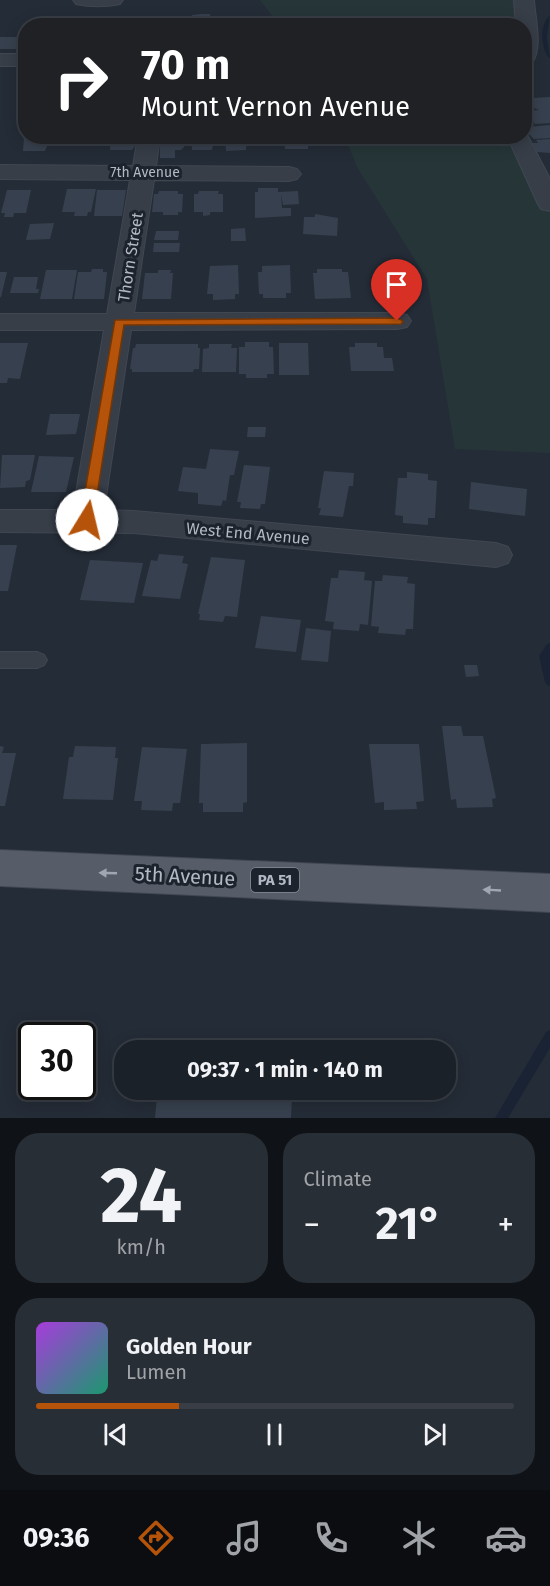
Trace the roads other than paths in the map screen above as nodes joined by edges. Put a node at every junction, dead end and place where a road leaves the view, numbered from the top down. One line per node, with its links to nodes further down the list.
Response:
1 (83, 0): 3 (street)
2 (524, 0): 4 (street)
3 (113, 1)
4 (525, 18)
5 (0, 60): 6 (street)
6 (18, 60)
7 (148, 144): 10 (street, Thorn Street)
8 (522, 144): 12 (street)
9 (0, 172): 10 (street, 7th Avenue)
10 (144, 172): 11 (street, 7th Avenue); 15 (street, Thorn Street)
11 (289, 174)
12 (550, 204)
13 (397, 321): 15 (street)
14 (0, 322): 15 (street)
15 (119, 322): 16 (street, Thorn Street)
16 (87, 520): 17 (street, West End Avenue); 18 (street, West End Avenue)
17 (0, 521)
18 (496, 555)
19 (0, 660): 20 (lane)
20 (37, 660)
21 (0, 868): 22 (main road, 5th Avenue / PA 51, one-way to 21)
22 (550, 892)

